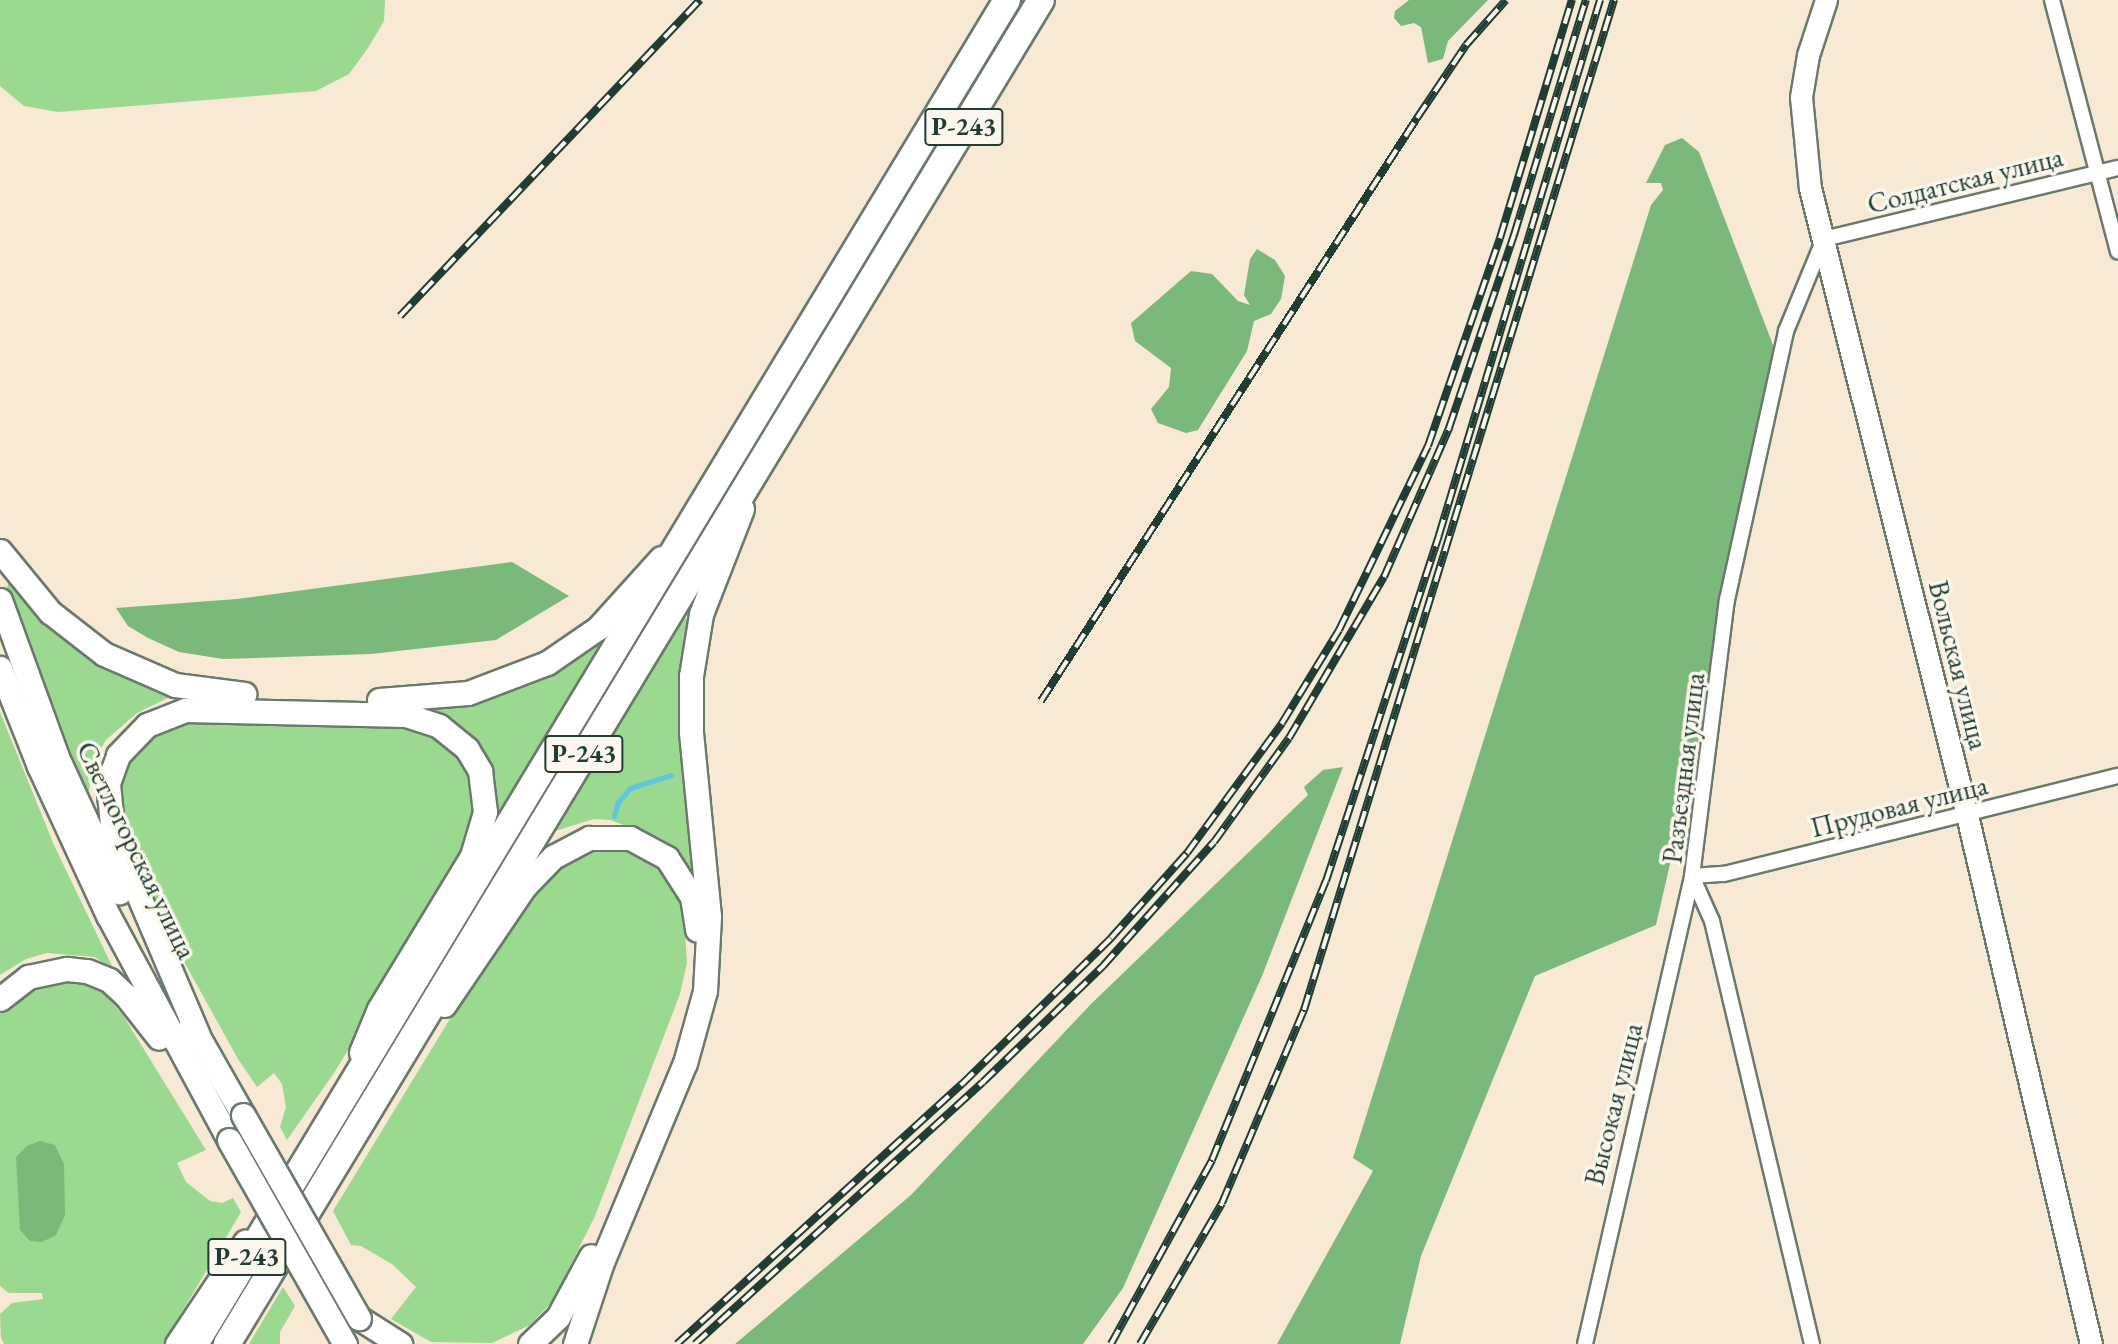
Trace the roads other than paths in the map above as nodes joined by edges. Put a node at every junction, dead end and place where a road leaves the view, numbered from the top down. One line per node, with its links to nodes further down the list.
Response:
1 (1007, 0): 10 (highway, Р-243)
2 (1041, 0): 9 (highway, Р-243)
3 (1826, 0): 7 (street, Вольская улица)
4 (2052, 0): 6 (street)
5 (2118, 168): 6 (street, Солдатская улица)
6 (2099, 173): 7 (street, Солдатская улица); 8 (street)
7 (1824, 239): 15 (street, Вольская улица); 16 (street, Разъездная улица)
8 (2118, 252)
9 (766, 449): 19 (highway, Р-243); 31 (main road)
10 (684, 533): 11 (main road); 20 (highway, Р-243)
11 (0, 551)
12 (0, 600): 18 (main road, Светлогорская улица)
13 (0, 668): 21 (main road, Светлогорская улица)
14 (2118, 776): 15 (street, Прудовая улица)
15 (1967, 815): 16 (street, Прудовая улица); 34 (street, Вольская улица)
16 (1692, 876): 32 (street, Высокая улица); 33 (street, Разъездная улица)
17 (0, 999): 21 (main road)
18 (198, 1035): 20 (main road); 23 (main road, Светлогорская улица, bridge)
19 (401, 1059): 26 (highway, Р-243); 30 (main road)
20 (339, 1105): 22 (highway, Р-243)
21 (229, 1140): 27 (main road, bridge)
22 (299, 1170): 24 (main road); 25 (highway, Р-243)
23 (359, 1318): 28 (main road); 29 (main road)
24 (177, 1344)
25 (195, 1344)
26 (227, 1344)
27 (345, 1344)
28 (373, 1344)
29 (400, 1344)
30 (530, 1344)
31 (575, 1344)
32 (1585, 1344)
33 (1812, 1344)
34 (2091, 1344)

